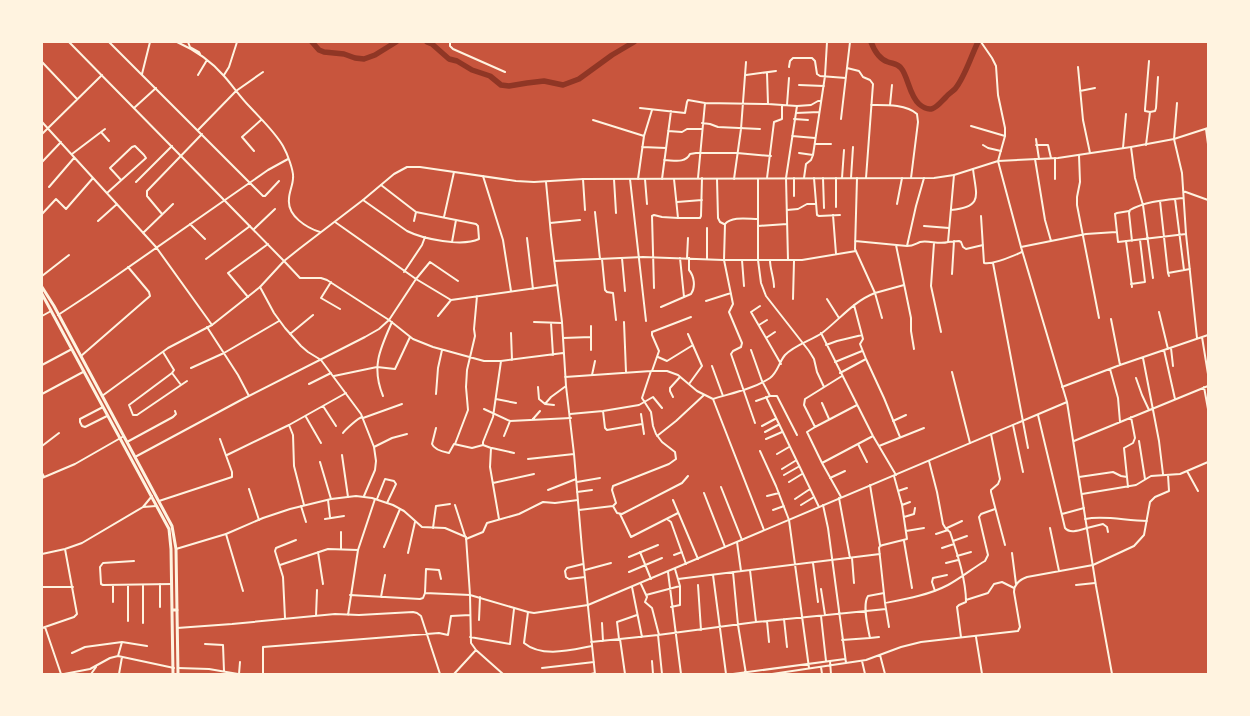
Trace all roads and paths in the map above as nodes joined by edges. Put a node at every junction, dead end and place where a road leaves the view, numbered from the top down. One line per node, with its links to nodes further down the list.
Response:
1 (69, 42): 23 (street)
2 (109, 42): 24 (street)
3 (150, 42): 24 (street)
4 (177, 42): 11 (street)
5 (188, 42): 11 (street)
6 (237, 42): 26 (street)
7 (450, 42): 21 (street)
8 (827, 42): 28 (street)
9 (850, 42): 18 (street)
10 (981, 42): 81 (street)
11 (200, 54): 12 (street)
12 (207, 60): 25 (street); 26 (street)
13 (1149, 60): 56 (street)
14 (42, 62): 39 (street)
15 (746, 62): 27 (street)
16 (789, 67): 28 (street)
17 (1078, 67): 38 (street)
18 (848, 68): 31 (street); 47 (street)
19 (776, 71): 22 (street)
20 (263, 72): 37 (street)
21 (505, 72)
22 (767, 72): 27 (street); 44 (street)
23 (102, 75): 39 (street); 51 (street)
24 (142, 75): 35 (street)
25 (198, 75)
26 (224, 75): 37 (street)
27 (746, 76): 42 (street)
28 (825, 76): 31 (street); 34 (street)
29 (1158, 77): 56 (street)
30 (789, 78): 46 (street)
31 (846, 78): 61 (street)
32 (799, 85): 34 (street)
33 (892, 85): 48 (street)
34 (824, 86): 40 (street)
35 (156, 88): 51 (street); 74 (street)
36 (1095, 88): 38 (street)
37 (236, 91): 62 (street); 74 (street)
38 (1080, 91): 105 (street)
39 (77, 99): 68 (street)
40 (821, 101): 50 (street); 55 (street)
41 (705, 102): 42 (street); 54 (street); 66 (street)
42 (744, 103): 44 (street); 71 (street)
43 (1177, 103): 84 (street)
44 (768, 104): 45 (street)
45 (782, 105): 46 (street); 110 (street)
46 (787, 105): 49 (street)
47 (871, 105): 48 (street); 138 (street)
48 (890, 105): 140 (street)
49 (797, 106): 50 (street); 57 (street)
50 (806, 106): 58 (street)
51 (134, 108): 93 (street)
52 (640, 108): 53 (street)
53 (652, 110): 54 (street); 79 (street)
54 (671, 111): 75 (street)
55 (819, 112): 58 (street); 82 (street)
56 (1150, 112): 89 (street)
57 (796, 113): 58 (street); 60 (street)
58 (806, 113)
59 (1126, 114): 98 (street)
60 (794, 119): 64 (street); 80 (street)
61 (841, 119)
62 (261, 120): 100 (street); 114 (street)
63 (593, 120): 79 (street)
64 (808, 120)
65 (42, 122): 68 (street)
66 (702, 123): 70 (street); 71 (street)
67 (971, 126): 81 (street)
68 (48, 128): 77 (street); 86 (street)
69 (105, 129): 76 (street)
70 (702, 129): 75 (street); 102 (street)
71 (741, 129): 72 (street); 103 (street)
72 (760, 129)
73 (1207, 129): 84 (street); 90 (street)
74 (198, 130): 78 (street)
75 (668, 131): 97 (street)
76 (101, 132): 85 (street); 106 (street)
77 (42, 134)
78 (202, 134): 107 (street); 156 (street)
79 (644, 136): 94 (street)
80 (792, 136): 82 (street); 129 (street)
81 (1004, 136): 101 (street)
82 (815, 138): 87 (street)
83 (1036, 138): 92 (street)
84 (1174, 139): 89 (street); 159 (street)
85 (109, 141)
86 (61, 142): 106 (street); 119 (street)
87 (814, 144): 88 (street); 108 (street)
88 (831, 144)
89 (1146, 144): 96 (street)
90 (1208, 144)
91 (983, 145): 101 (street)
92 (1036, 145): 112 (street); 116 (street)
93 (172, 146): 107 (street); 154 (street)
94 (642, 147): 97 (street); 145 (street)
95 (853, 147): 136 (street)
96 (1131, 147): 98 (street); 175 (street)
97 (666, 148): 117 (street)
98 (1123, 148): 105 (street)
99 (844, 150): 135 (street)
100 (254, 151)
101 (1000, 151): 118 (street)
102 (701, 153): 103 (street); 117 (street); 125 (street)
103 (737, 153): 110 (street); 150 (street)
104 (799, 153): 108 (street)
105 (1090, 153): 109 (street)
106 (72, 154): 111 (street)
107 (181, 155): 164 (street); 187 (street)
108 (813, 155): 131 (street)
109 (1079, 155): 113 (street); 212 (street)
110 (771, 156): 128 (street)
111 (74, 157): 124 (street); 158 (street)
112 (1051, 158): 113 (street); 116 (street)
113 (1055, 158): 151 (street)
114 (288, 159): 156 (street); 209 (street)
115 (1035, 159): 116 (street); 118 (street); 224 (street)
116 (1039, 159)
117 (664, 160): 147 (street)
118 (998, 161): 120 (street); 235 (street)
119 (42, 162)
120 (973, 169): 122 (street); 181 (street)
121 (454, 172): 123 (street); 157 (street); 191 (street)
122 (954, 175): 141 (street); 181 (street)
123 (483, 176): 155 (street); 275 (street)
124 (93, 178): 160 (street); 186 (street)
125 (698, 178): 126 (street); 148 (street)
126 (702, 178): 149 (street); 166 (street)
127 (758, 178): 128 (street); 150 (street); 193 (street)
128 (767, 178): 129 (street)
129 (786, 178): 130 (street); 180 (street)
130 (794, 178): 131 (street); 161 (street)
131 (804, 178): 132 (street)
132 (814, 178): 133 (street); 173 (street)
133 (824, 178): 134 (street); 177 (street)
134 (836, 178): 135 (street); 176 (street)
135 (842, 178): 136 (street)
136 (851, 178): 137 (street)
137 (857, 178): 138 (street); 222 (street)
138 (866, 178): 139 (street)
139 (902, 178): 140 (street); 174 (street)
140 (911, 178): 141 (street)
141 (924, 178): 232 (street)
142 (583, 179): 143 (street); 155 (street); 179 (street)
143 (614, 179): 144 (street); 185 (street)
144 (630, 179): 145 (street); 240 (street)
145 (638, 179): 146 (street)
146 (645, 179): 147 (street); 172 (street)
147 (662, 179): 148 (street)
148 (674, 179): 169 (street)
149 (717, 179): 150 (street); 201 (street)
150 (734, 179)
151 (1055, 179)
152 (121, 180): 152 (street); 160 (street)
153 (279, 181): 156 (street)
154 (136, 182)
155 (546, 182): 200 (street)
156 (250, 183): 164 (street)
157 (381, 185): 165 (street); 183 (street)
158 (48, 187)
159 (1183, 191): 162 (street); 167 (street)
160 (107, 193): 170 (street)
161 (794, 196)
162 (1183, 198): 163 (street); 213 (street)
163 (1175, 199): 168 (street); 214 (street)
164 (225, 200): 199 (street); 203 (street)
165 (363, 200): 198 (street); 215 (street)
166 (702, 200): 169 (street); 192 (street)
167 (1208, 200)
168 (1160, 201): 175 (street); 216 (street)
169 (676, 202): 192 (street)
170 (117, 204): 196 (street); 211 (street)
171 (173, 204): 187 (street)
172 (647, 204)
173 (816, 204): 180 (street); 188 (street)
174 (897, 204)
175 (1144, 205): 182 (street); 220 (street)
176 (836, 206)
177 (824, 208)
178 (275, 209): 208 (street)
179 (585, 210)
180 (787, 210): 202 (street)
181 (951, 210): 207 (street)
182 (1129, 211): 210 (street); 226 (street)
183 (416, 212): 191 (street); 197 (street)
184 (595, 212): 245 (street)
185 (616, 213)
186 (42, 214)
187 (162, 214): 211 (street)
188 (833, 215): 189 (street); 238 (street)
189 (840, 215)
190 (981, 216): 233 (street)
191 (444, 217): 194 (street)
192 (678, 218): 241 (street)
193 (758, 219): 201 (street); 204 (street)
194 (456, 220): 227 (street); 227 (street)
195 (580, 220): 200 (street)
196 (98, 221)
197 (414, 221)
198 (335, 222): 209 (street); 260 (street)
199 (190, 224): 219 (street); 234 (street)
200 (550, 224): 255 (street)
201 (725, 224): 248 (street)
202 (787, 224): 204 (street); 252 (street)
203 (250, 226): 208 (street); 247 (street)
204 (758, 226): 250 (street)
205 (924, 226): 207 (street)
206 (707, 228): 246 (street)
207 (949, 228): 228 (street)
208 (254, 229): 230 (street)
209 (325, 230): 254 (street)
210 (1116, 232): 212 (street); 225 (street)
211 (143, 233): 234 (street)
212 (1082, 234): 224 (street); 300 (street)
213 (1186, 234): 214 (street); 258 (street)
214 (1180, 235): 216 (street); 259 (street)
215 (425, 237): 227 (street); 260 (street)
216 (1164, 237): 220 (street); 259 (street)
217 (527, 238): 273 (street)
218 (688, 238): 244 (street)
219 (205, 239)
220 (1148, 239): 221 (street); 263 (street)
221 (1140, 240): 225 (street); 226 (street)
222 (855, 241): 231 (street); 236 (street)
223 (954, 241): 228 (street); 233 (street); 261 (street)
224 (1051, 241): 235 (street)
225 (1126, 241): 226 (street)
226 (1132, 241)
227 (452, 242)
228 (948, 242): 229 (street)
229 (934, 243): 232 (street); 317 (street)
230 (268, 244): 254 (street); 281 (street)
231 (896, 245): 232 (street); 268 (street)
232 (907, 246)
233 (983, 246): 256 (street)
234 (156, 247): 257 (street); 312 (street)
235 (1020, 247): 237 (street)
236 (856, 251): 238 (street); 278 (street)
237 (1022, 252): 256 (street); 384 (street)
238 (836, 254): 253 (street)
239 (69, 255): 262 (street)
240 (638, 257): 241 (street); 242 (street); 306 (street)
241 (653, 257): 243 (street); 274 (street)
242 (622, 258): 245 (street); 276 (street)
243 (680, 258): 244 (street); 282 (street)
244 (688, 258): 246 (street); 282 (street)
245 (601, 259): 255 (street); 303 (street)
246 (707, 259): 248 (street)
247 (206, 260)
248 (724, 260): 249 (street); 277 (street)
249 (742, 260): 250 (street); 269 (street)
250 (758, 260): 251 (street); 330 (street)
251 (770, 260): 252 (street); 272 (street)
252 (788, 260): 253 (street)
253 (794, 260): 283 (street)
254 (284, 261): 266 (street); 271 (street)
255 (554, 261): 267 (street)
256 (993, 263): 435 (street)
257 (128, 267): 293 (street); 345 (street)
258 (1190, 269): 259 (street); 329 (street)
259 (1184, 270)
260 (404, 272): 264 (street)
261 (952, 274)
262 (42, 276)
263 (1153, 278)
264 (416, 279): 265 (street); 285 (street); 302 (street)
265 (458, 281)
266 (331, 282): 290 (street); 302 (street)
267 (557, 285): 273 (street); 311 (street)
268 (904, 285): 278 (street); 335 (street)
269 (744, 286)
270 (42, 287): 293 (main road)
271 (260, 287): 281 (street); 305 (street)
272 (774, 287)
273 (533, 288): 275 (street)
274 (654, 288)
275 (511, 291): 280 (street)
276 (625, 291)
277 (730, 293): 286 (street); 387 (street)
278 (875, 293): 287 (street); 299 (street)
279 (42, 294): 291 (main road)
280 (477, 296): 285 (street); 348 (street)
281 (248, 297): 312 (street)
282 (684, 297): 289 (street)
283 (793, 299)
284 (827, 299): 298 (street)
285 (451, 300): 296 (street)
286 (706, 301)
287 (854, 305): 298 (street); 322 (street)
288 (760, 306): 313 (street)
289 (662, 307)
290 (340, 309)
291 (52, 311): 295 (street); 334 (main road)
292 (1159, 312): 333 (street)
293 (58, 315): 345 (main road)
294 (313, 315): 320 (street)
295 (42, 316)
296 (438, 316)
297 (691, 317): 346 (street)
298 (839, 318): 319 (street)
299 (882, 318)
300 (1099, 318)
301 (1111, 319): 357 (street)
302 (389, 320): 307 (street); 350 (street)
303 (616, 320)
304 (767, 320): 313 (street)
305 (279, 321): 320 (street); 342 (street)
306 (646, 321)
307 (392, 322): 324 (street); 360 (street)
308 (534, 322): 310 (street)
309 (624, 322): 365 (street)
310 (551, 323): 311 (street); 344 (street)
311 (562, 323): 327 (street)
312 (212, 324): 315 (street)
313 (759, 325): 328 (street)
314 (591, 326): 325 (street)
315 (208, 327): 341 (street); 342 (street)
316 (775, 332): 328 (street)
317 (941, 332)
318 (511, 333): 351 (street)
319 (821, 333): 330 (street); 332 (street)
320 (290, 334): 350 (street)
321 (688, 334): 331 (street)
322 (862, 335): 332 (street); 340 (street)
323 (1208, 335): 326 (street)
324 (410, 337): 336 (street); 360 (street)
325 (591, 337): 327 (street); 337 (street)
326 (1202, 337): 329 (street); 370 (street)
327 (563, 338): 343 (street)
328 (766, 338): 355 (street)
329 (1198, 338): 333 (street)
330 (803, 344): 355 (street); 383 (street)
331 (693, 345): 346 (street); 379 (street)
332 (826, 345): 354 (street)
333 (1169, 348): 339 (street); 359 (street)
334 (72, 349): 356 (street); 363 (main road)
335 (914, 349)
336 (442, 350): 348 (street); 390 (street)
337 (591, 350)
338 (751, 350): 377 (street)
339 (1164, 350): 347 (street); 401 (street)
340 (862, 351): 349 (street); 354 (street)
341 (163, 352): 367 (street); 392 (street)
342 (224, 353): 361 (street); 396 (street)
343 (563, 353): 344 (street); 373 (street)
344 (553, 355): 351 (street)
345 (81, 356): 392 (main road)
346 (658, 357): 364 (street)
347 (1142, 357): 357 (street); 416 (street)
348 (470, 358): 352 (street); 467 (street)
349 (866, 359): 369 (street); 434 (street)
350 (321, 360): 368 (street); 396 (street)
351 (512, 360): 352 (street)
352 (501, 361): 399 (street)
353 (595, 361): 371 (street)
354 (835, 362): 369 (street)
355 (781, 364): 377 (street)
356 (42, 365)
357 (1120, 365): 362 (street)
358 (712, 366): 394 (street)
359 (1173, 366)
360 (377, 367): 372 (street); 393 (street)
361 (191, 368)
362 (1110, 369): 384 (street); 436 (street)
363 (84, 371): 389 (street); 412 (main road)
364 (652, 371): 365 (street); 374 (street); 405 (street)
365 (626, 372): 371 (street)
366 (952, 372): 465 (street)
367 (172, 373): 380 (street); 380 (street)
368 (331, 373): 372 (street); 378 (street)
369 (841, 374): 383 (street); 410 (street)
370 (1208, 374)
371 (592, 375): 373 (street)
372 (334, 376): 388 (street)
373 (566, 377): 381 (street)
374 (680, 377): 379 (street); 397 (street)
375 (1136, 378): 416 (street)
376 (187, 381): 380 (street)
377 (762, 381): 387 (street); 395 (street)
378 (309, 384)
379 (690, 384): 391 (street)
380 (181, 385)
381 (566, 386): 408 (street); 421 (street)
382 (1208, 386): 385 (street)
383 (824, 387): 443 (street)
384 (1062, 387): 403 (street)
385 (1204, 387): 401 (street); 415 (street)
386 (538, 388): 408 (street)
387 (743, 390): 394 (street); 437 (street)
388 (346, 393): 411 (street); 428 (street)
389 (42, 394)
390 (436, 394)
391 (704, 395): 400 (street); 456 (street)
392 (102, 396): 459 (main road)
393 (383, 396)
394 (723, 396): 400 (street)
395 (770, 396): 398 (street); 454 (street)
396 (249, 397): 482 (street)
397 (673, 397)
398 (766, 397): 402 (street); 431 (street)
399 (496, 399): 404 (street); 420 (street)
400 (713, 399): 578 (street)
401 (1175, 399): 416 (street)
402 (756, 401)
403 (1067, 402): 425 (street); 462 (street)
404 (516, 403)
405 (644, 403): 413 (street); 419 (street); 456 (street)
406 (822, 403): 432 (street)
407 (402, 404): 428 (street)
408 (545, 404): 409 (street)
409 (554, 405)
410 (857, 405): 432 (street); 457 (street)
411 (324, 406): 426 (street); 441 (street)
412 (104, 407): 423 (main road); 423 (street)
413 (662, 408)
414 (484, 409): 420 (street)
415 (1208, 409)
416 (1150, 410): 427 (street); 499 (street)
417 (175, 411): 464 (street)
418 (540, 411): 430 (street)
419 (603, 411): 421 (street); 438 (street)
420 (494, 413): 433 (street); 469 (street)
421 (570, 414): 429 (street)
422 (641, 414): 438 (street)
423 (108, 415): 459 (main road)
424 (906, 415): 434 (street)
425 (1038, 415): 435 (street); 559 (street)
426 (305, 416): 439 (street); 466 (street)
427 (1131, 417): 436 (street); 505 (street)
428 (363, 418): 450 (street); 472 (street)
429 (571, 418): 430 (street); 478 (street)
430 (533, 419): 433 (street)
431 (776, 419): 440 (street); 442 (street)
432 (829, 419): 443 (street)
433 (510, 421): 455 (street)
434 (893, 421): 458 (street)
435 (1023, 421): 444 (street); 475 (street)
436 (1120, 422): 462 (street)
437 (755, 423)
438 (642, 424): 452 (street)
439 (289, 425): 480 (street); 546 (street)
440 (778, 425): 447 (street); 448 (street)
441 (336, 426)
442 (762, 426)
443 (815, 426): 489 (street)
444 (1013, 426): 453 (street); 494 (street)
445 (436, 428): 467 (street)
446 (924, 428): 458 (street)
447 (765, 432)
448 (782, 432): 461 (street); 473 (street)
449 (59, 433): 470 (street)
450 (343, 433)
451 (407, 434): 472 (street)
452 (644, 434)
453 (991, 434): 465 (street); 554 (street)
454 (797, 435)
455 (504, 436)
456 (657, 436): 547 (street)
457 (873, 436): 468 (street); 471 (street)
458 (900, 436): 471 (street)
459 (123, 437): 464 (main road); 503 (street); 526 (main road)
460 (220, 438): 480 (street)
461 (766, 439)
462 (1074, 441): 504 (street)
463 (1140, 441): 508 (street)
464 (127, 442): 482 (main road)
465 (970, 443): 485 (street)
466 (321, 444)
467 (455, 444): 469 (street)
468 (858, 444): 487 (street); 489 (street)
469 (483, 445): 474 (street)
470 (42, 446)
471 (879, 446): 500 (street)
472 (374, 447): 527 (street)
473 (789, 447): 479 (street); 484 (street)
474 (491, 448): 477 (street); 511 (street)
475 (1028, 448)
476 (760, 450): 524 (street)
477 (514, 453)
478 (574, 454): 483 (street); 509 (street)
479 (777, 454)
480 (227, 455): 537 (street)
481 (342, 455): 529 (street)
482 (135, 457): 537 (main road)
483 (528, 459)
484 (795, 461): 490 (street); 491 (street)
485 (929, 461): 500 (street); 577 (street)
486 (320, 462): 534 (street)
487 (867, 462)
488 (1208, 462): 493 (street)
489 (822, 463): 507 (street)
490 (798, 467): 497 (street); 498 (street)
491 (782, 469)
492 (845, 471): 507 (street)
493 (1187, 471): 501 (street); 521 (street)
494 (1023, 472)
495 (42, 473): 503 (street)
496 (534, 474): 511 (street)
497 (784, 474)
498 (802, 474): 510 (street); 519 (street)
499 (1163, 474): 501 (street); 508 (street)
500 (895, 475): 512 (street); 520 (street)
501 (1168, 475): 570 (street)
502 (688, 476): 557 (street)
503 (43, 477)
504 (1079, 477): 505 (street); 525 (street)
505 (1127, 477): 514 (street)
506 (600, 478): 509 (street)
507 (830, 478): 531 (street)
508 (1145, 479): 514 (street)
509 (576, 481): 517 (street); 522 (street)
510 (789, 482)
511 (493, 483): 564 (street)
512 (870, 486): 531 (street); 594 (street)
513 (721, 487): 587 (street)
514 (1128, 487): 525 (street)
515 (907, 488): 520 (street)
516 (249, 489): 567 (street)
517 (548, 490)
518 (592, 490): 522 (street)
519 (810, 490): 530 (street); 533 (street)
520 (898, 491): 544 (street)
521 (1198, 491)
522 (577, 492): 535 (street)
523 (704, 493): 596 (street)
524 (778, 493): 528 (street); 548 (street)
525 (1082, 494): 552 (street)
526 (152, 496): 545 (main road); 549 (street)
527 (364, 496): 529 (street); 532 (street)
528 (767, 496)
529 (348, 497): 534 (street)
530 (814, 498): 542 (street); 550 (street)
531 (840, 498): 543 (street); 614 (street)
532 (376, 499): 539 (street); 539 (street); 601 (street)
533 (795, 499)
534 (329, 500): 546 (street); 563 (street)
535 (578, 500): 555 (street); 564 (street)
536 (673, 500): 558 (street)
537 (159, 501): 599 (main road)
538 (910, 502): 544 (street)
539 (387, 503): 553 (street)
540 (450, 504): 573 (street)
541 (455, 505): 585 (street)
542 (801, 505)
543 (823, 505): 550 (street); 616 (street)
544 (902, 505): 561 (street)
545 (158, 506): 549 (street); 647 (main road)
546 (303, 506): 567 (street); 571 (street)
547 (614, 506): 555 (street); 557 (street)
548 (784, 506): 556 (street); 568 (street)
549 (143, 507): 598 (street)
550 (819, 507): 568 (street)
551 (915, 508): 561 (street)
552 (1084, 508): 559 (street); 566 (street)
553 (400, 509): 572 (street); 595 (street)
554 (995, 509): 593 (street); 640 (street)
555 (579, 510): 622 (street)
556 (772, 510)
557 (620, 514): 565 (street)
558 (678, 514): 565 (street); 615 (street)
559 (1062, 514): 576 (street)
560 (344, 516): 563 (street)
561 (904, 517): 579 (street)
562 (325, 518): 563 (street)
563 (330, 518)
564 (499, 519): 585 (street)
565 (667, 519): 604 (street)
566 (1086, 519): 570 (street); 576 (street)
567 (259, 520): 582 (street)
568 (789, 520): 578 (street); 627 (street)
569 (962, 521): 577 (street)
570 (1147, 521): 626 (street)
571 (306, 522)
572 (415, 522): 573 (street); 606 (street)
573 (433, 528): 585 (street)
574 (924, 528): 579 (street)
575 (1050, 528): 631 (street)
576 (1087, 528): 581 (street); 626 (street)
577 (947, 529): 583 (street); 589 (street)
578 (764, 530): 587 (street)
579 (906, 531): 588 (street)
580 (341, 532): 600 (street)
581 (1108, 532)
582 (226, 534): 599 (street); 666 (street)
583 (936, 534)
584 (967, 536): 589 (street)
585 (466, 538): 670 (street)
586 (296, 540): 624 (street)
587 (742, 540): 590 (street)
588 (904, 541): 594 (street); 661 (street)
589 (953, 541): 591 (street)
590 (737, 542): 596 (street); 635 (street)
591 (954, 544): 597 (street); 611 (street)
592 (658, 545): 603 (street)
593 (1005, 545)
594 (880, 546): 609 (street)
595 (384, 547)
596 (724, 547): 615 (street)
597 (942, 548)
598 (66, 549): 608 (street); 658 (street)
599 (176, 549): 684 (main road)
600 (341, 549): 601 (street); 602 (street)
601 (358, 550): 669 (street)
602 (318, 552): 624 (street); 648 (street)
603 (640, 552): 612 (street); 625 (street)
604 (682, 552): 610 (street); 623 (street)
605 (971, 552): 611 (street)
606 (408, 553)
607 (1012, 553): 650 (street)
608 (42, 554)
609 (880, 554): 614 (street); 668 (street)
610 (674, 555)
611 (957, 556): 617 (street)
612 (629, 557)
613 (662, 558): 625 (street)
614 (851, 558): 616 (street); 644 (street)
615 (698, 559): 623 (street)
616 (832, 560): 620 (street); 687 (street)
617 (958, 560): 621 (street); 640 (street)
618 (134, 561): 651 (street)
619 (611, 563): 629 (street)
620 (813, 563): 627 (street); 676 (street)
621 (946, 563)
622 (584, 564): 629 (street); 639 (street)
623 (686, 564): 628 (street)
624 (280, 565): 695 (street)
625 (646, 565): 632 (street); 641 (street)
626 (1093, 565): 631 (street); 645 (street)
627 (794, 566): 630 (street); 694 (street)
628 (675, 569): 633 (street); 642 (street)
629 (584, 570): 639 (street)
630 (750, 570): 635 (street); 700 (street)
631 (1059, 571): 650 (street)
632 (629, 572)
633 (668, 572): 641 (street); 660 (street)
634 (733, 572): 635 (street); 637 (street); 703 (street)
635 (741, 572)
636 (385, 575): 672 (street)
637 (713, 575): 642 (street); 704 (street)
638 (947, 575): 665 (street)
639 (585, 576): 678 (street)
640 (962, 576): 665 (street); 674 (street)
641 (651, 579): 649 (street)
642 (678, 579): 656 (street)
643 (441, 580): 667 (street)
644 (854, 583)
645 (1095, 583): 655 (street); 773 (street)
646 (160, 584): 647 (street); 653 (street); 680 (street)
647 (172, 584): 683 (main road)
648 (323, 584)
649 (640, 584): 659 (street); 671 (street)
650 (1016, 584): 662 (street)
651 (113, 585): 652 (street); 675 (street)
652 (128, 585): 653 (street); 698 (street)
653 (143, 585): 701 (street)
654 (698, 585): 708 (street)
655 (1076, 585)
656 (680, 586): 660 (street); 679 (street)
657 (42, 587): 658 (street)
658 (73, 587): 706 (street)
659 (632, 587): 678 (street); 690 (street)
660 (669, 588): 671 (street); 679 (street)
661 (912, 588)
662 (1014, 588): 674 (street); 712 (street)
663 (821, 589): 691 (street)
664 (317, 590): 692 (street)
665 (935, 590): 677 (street)
666 (244, 591)
667 (425, 593): 670 (street); 672 (street)
668 (884, 593): 677 (street); 685 (street)
669 (350, 595): 672 (street); 688 (street)
670 (470, 595): 673 (street); 689 (street)
671 (646, 595): 711 (street)
672 (381, 597)
673 (480, 597): 681 (street); 696 (street)
674 (966, 600): 716 (street)
675 (113, 602)
676 (818, 602)
677 (885, 603): 682 (street)
678 (588, 605): 686 (street); 722 (street)
679 (671, 607): 709 (street)
680 (160, 608)
681 (514, 609): 686 (street); 713 (street)
682 (886, 609): 685 (street); 705 (street)
683 (172, 610): 684 (main road); 744 (main road)
684 (177, 610): 707 (main road)
685 (866, 611): 687 (street); 717 (street)
686 (528, 612): 726 (street)
687 (838, 614): 691 (street); 719 (street)
688 (348, 615): 692 (street); 710 (street)
689 (470, 615): 710 (street); 713 (street)
690 (638, 615): 714 (street); 718 (street)
691 (825, 615): 693 (street)
692 (316, 616): 695 (street)
693 (821, 616): 694 (street); 735 (street)
694 (802, 618): 697 (street); 742 (street)
695 (285, 619): 707 (street)
696 (479, 620)
697 (784, 620): 699 (street); 727 (street)
698 (128, 621)
699 (767, 621): 700 (street); 723 (street)
700 (756, 622): 703 (street)
701 (143, 623)
702 (602, 623): 720 (street)
703 (738, 625): 704 (street); 747 (street)
704 (720, 627): 708 (street); 765 (street)
705 (888, 627)
706 (43, 628): 748 (street)
707 (177, 628): 744 (main road)
708 (701, 630): 709 (street)
709 (674, 633): 711 (street); 764 (street)
710 (427, 634): 755 (street); 756 (street)
711 (658, 635): 714 (street); 763 (street)
712 (976, 636): 716 (street); 772 (street)
713 (470, 637): 728 (street)
714 (642, 637): 718 (street)
715 (879, 637): 717 (street)
716 (961, 637): 730 (street)
717 (870, 638): 719 (street)
718 (620, 639): 720 (street); 761 (street)
719 (842, 640): 736 (street)
720 (603, 641): 722 (street)
721 (122, 642): 725 (street); 729 (street); 731 (street)
722 (591, 642): 726 (street)
723 (769, 642)
724 (205, 644): 746 (street)
725 (147, 646)
726 (592, 646): 739 (street)
727 (787, 647)
728 (476, 650): 757 (street); 758 (street)
729 (72, 653)
730 (880, 655): 737 (street); 771 (street)
731 (118, 656): 732 (street); 741 (street)
732 (122, 657): 744 (street); 750 (street)
733 (652, 660): 762 (street)
734 (830, 660): 735 (street); 736 (street); 740 (street)
735 (826, 661): 742 (street)
736 (845, 661): 737 (street); 740 (street)
737 (862, 661): 770 (street)
738 (240, 662): 754 (street)
739 (594, 662): 745 (street); 760 (street)
740 (830, 665): 743 (street); 769 (street)
741 (96, 666): 748 (street); 749 (street)
742 (808, 666): 743 (street); 747 (street); 767 (street)
743 (821, 666): 768 (street)
744 (176, 668): 746 (street); 751 (main road); 752 (main road)
745 (542, 668)
746 (224, 671): 753 (street)
747 (746, 673): 766 (street)
748 (62, 674)
749 (91, 674)
750 (119, 674)
751 (173, 674)
752 (178, 674)
753 (235, 674): 754 (street)
754 (239, 674)
755 (263, 674)
756 (440, 674)
757 (454, 674)
758 (502, 674)
759 (591, 674): 760 (street)
760 (595, 674)
761 (625, 674)
762 (653, 674)
763 (662, 674)
764 (681, 674)
765 (726, 674)
766 (733, 674)
767 (772, 674)
768 (822, 674)
769 (831, 674)
770 (865, 674)
771 (885, 674)
772 (982, 674)
773 (1112, 674)

